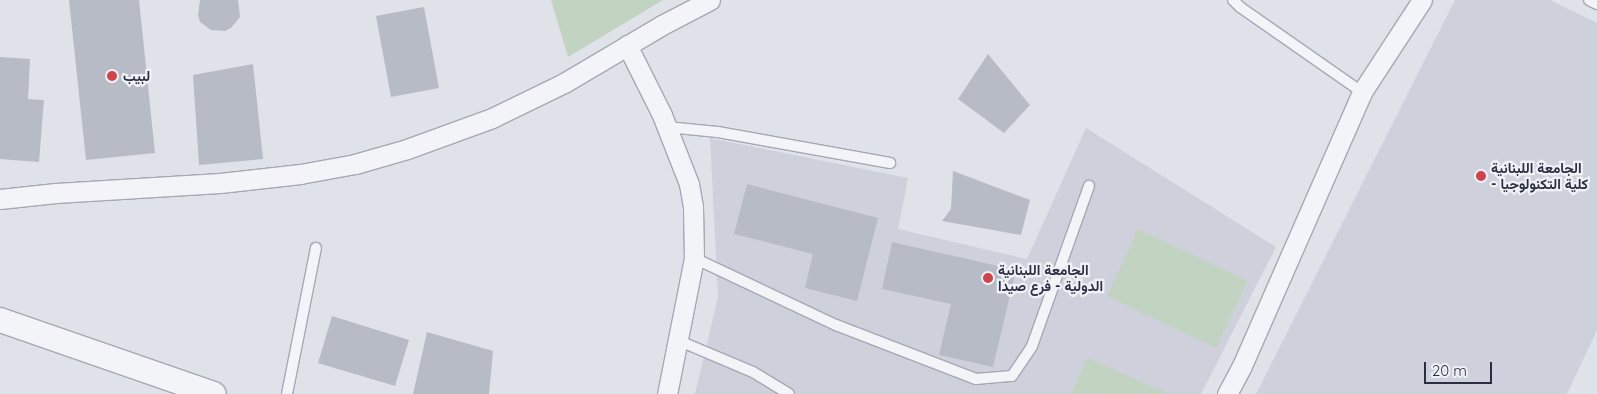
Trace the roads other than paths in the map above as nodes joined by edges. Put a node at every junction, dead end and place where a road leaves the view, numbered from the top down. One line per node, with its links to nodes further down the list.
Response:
1 (710, 0): 6 (street)
2 (1233, 0): 7 (lane)
3 (1422, 0): 7 (street)
4 (1589, 0): 5 (lane)
5 (1597, 4)
6 (627, 45): 8 (street); 11 (street)
7 (1362, 92): 20 (street)
8 (666, 127): 9 (lane); 13 (street)
9 (890, 162)
10 (1089, 186): 13 (lane)
11 (0, 199)
12 (316, 248): 17 (lane)
13 (694, 258): 15 (street)
14 (0, 320): 16 (street)
15 (677, 340): 18 (street); 19 (lane)
16 (214, 394)
17 (287, 394)
18 (667, 394)
19 (788, 394)
20 (1227, 394)

